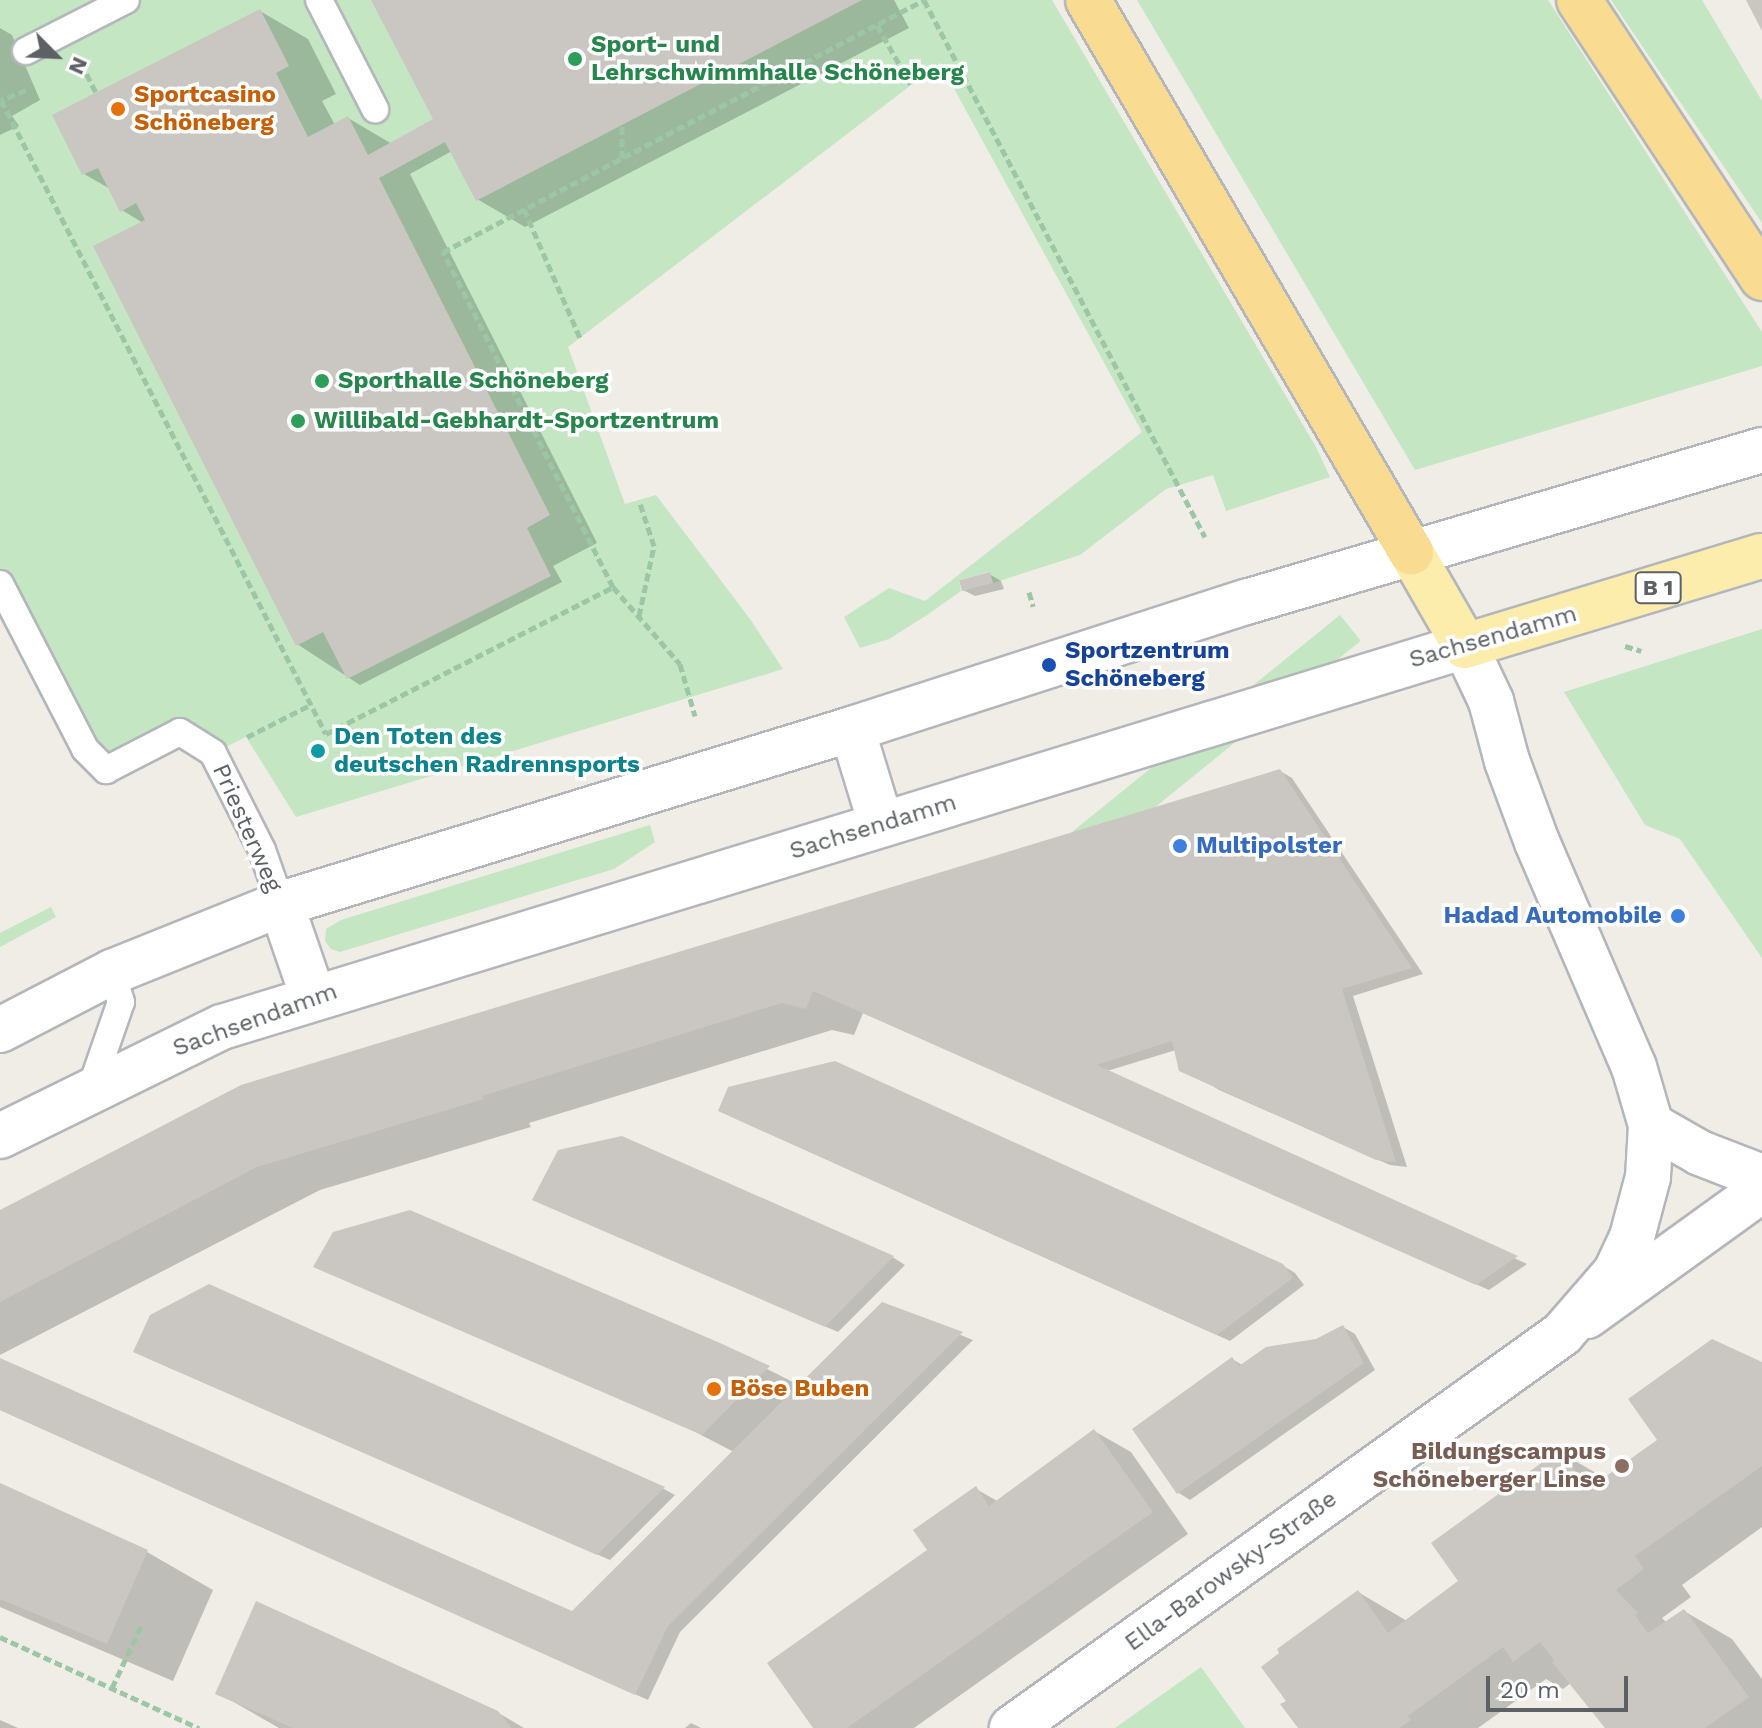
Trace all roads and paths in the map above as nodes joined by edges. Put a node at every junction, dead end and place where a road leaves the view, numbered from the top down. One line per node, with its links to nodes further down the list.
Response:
1 (126, 0): 6 (lane)
2 (319, 0): 11 (lane)
3 (1088, 0): 20 (highway)
4 (1579, 0): 15 (highway)
5 (877, 25): 8 (path); 13 (path); 19 (path)
6 (26, 51)
7 (69, 69): 10 (path)
8 (911, 85)
9 (30, 88): 28 (path)
10 (96, 93)
11 (375, 109)
12 (622, 125): 13 (path)
13 (622, 158): 14 (path)
14 (524, 209): 16 (path); 23 (path)
15 (1762, 278)
16 (580, 338)
17 (1762, 450): 20 (main road)
18 (639, 500): 26 (path)
19 (1205, 537)
20 (1411, 552): 27 (main road); 30 (main road)
21 (1762, 556): 27 (main road, Sachsendamm / B 1)
22 (0, 584): 33 (lane, Priesterweg)
23 (613, 587): 26 (path); 28 (path)
24 (1029, 592): 25 (path)
25 (1033, 606)
26 (639, 617): 29 (path)
27 (1465, 646): 32 (main road, Sachsendamm); 38 (main road)
28 (310, 705): 31 (path)
29 (695, 716)
30 (852, 729): 32 (main road); 33 (main road)
31 (247, 737)
32 (881, 824): 35 (main road, Sachsendamm)
33 (281, 904): 34 (main road); 35 (main road)
34 (112, 972): 36 (main road); 37 (lane)
35 (313, 997): 37 (main road, Sachsendamm)
36 (0, 1030)
37 (91, 1088): 39 (main road, Sachsendamm)
38 (1651, 1125): 40 (main road); 42 (main road)
39 (0, 1136)
40 (1762, 1177)
41 (1762, 1190): 42 (main road, Ella-Barowsky-Straße)
42 (1562, 1334): 47 (main road, Ella-Barowsky-Straße)
43 (141, 1626): 45 (path)
44 (0, 1637): 45 (path)
45 (112, 1688): 46 (path)
46 (199, 1728)
47 (1012, 1728)

